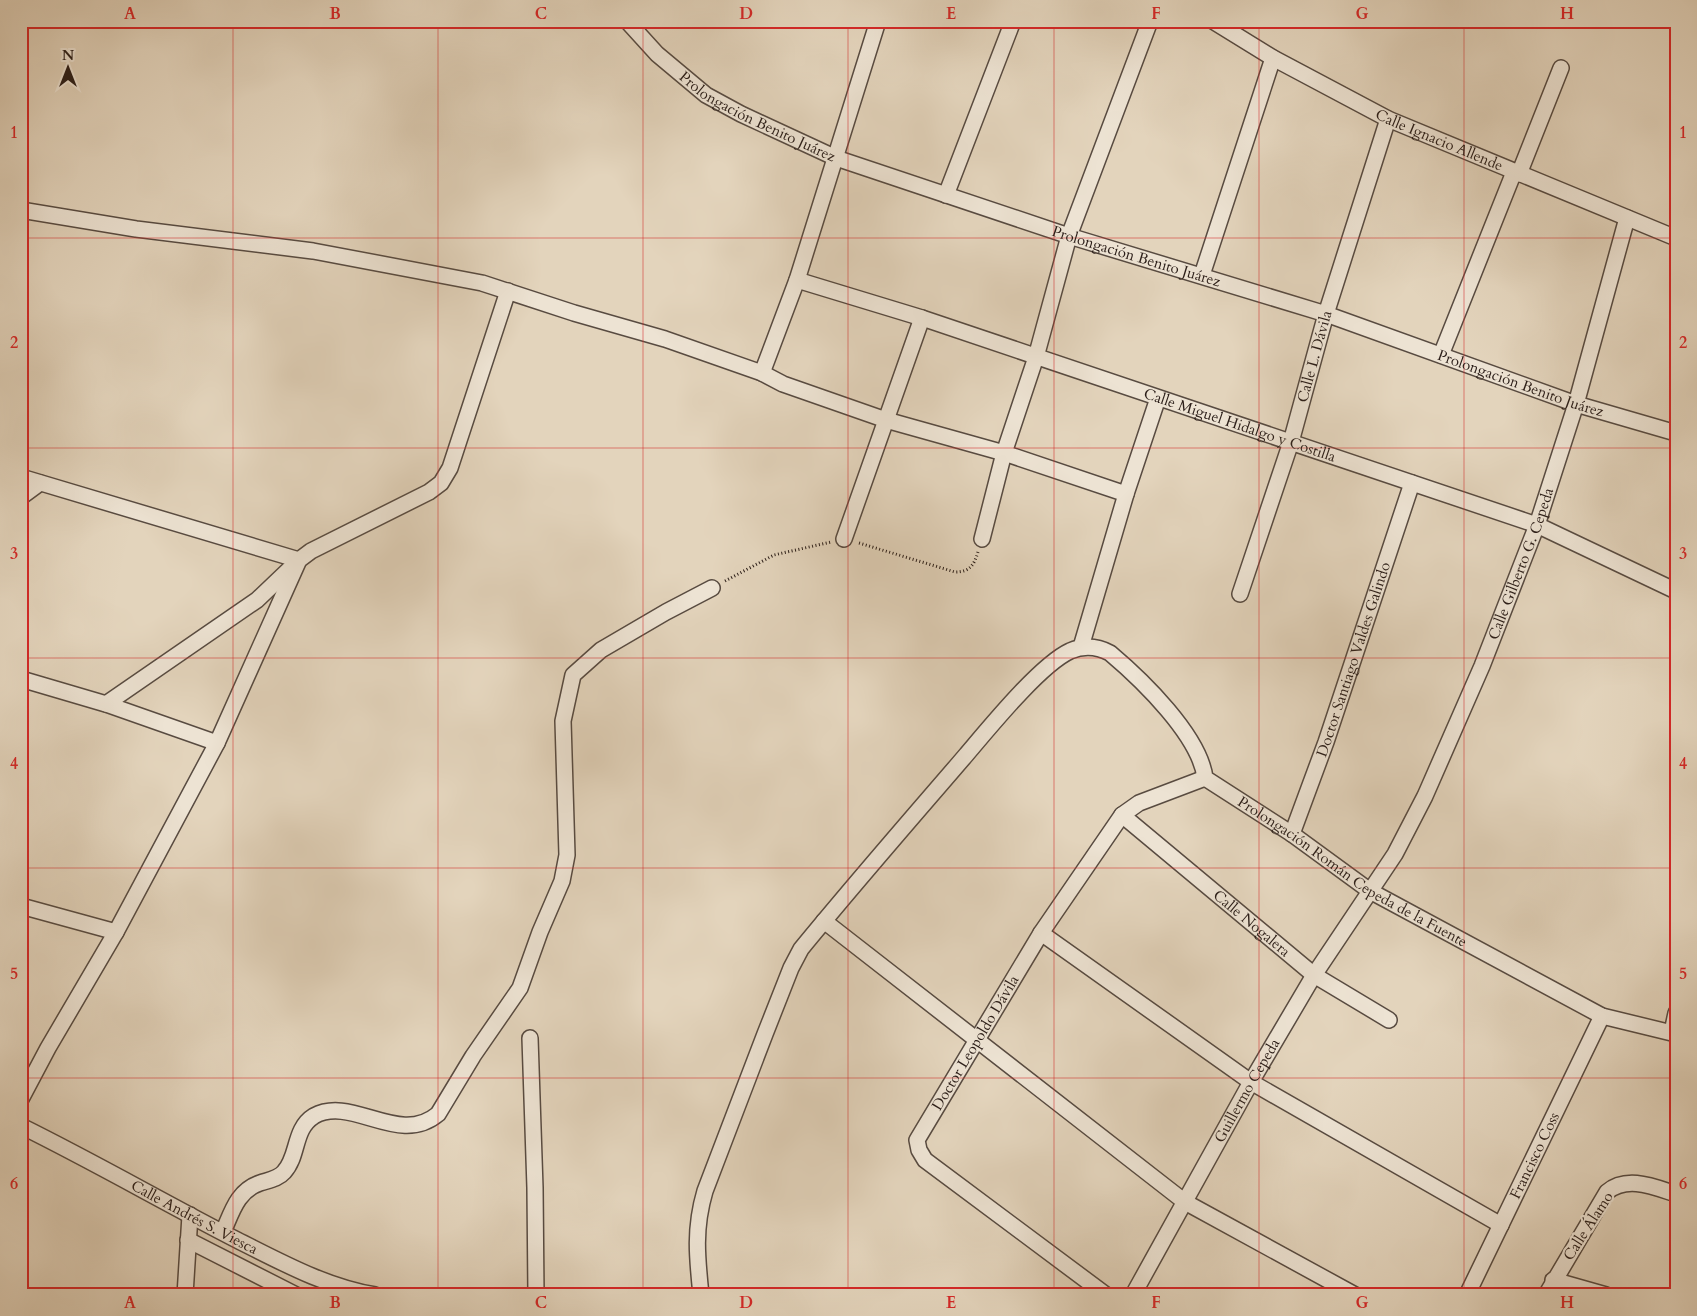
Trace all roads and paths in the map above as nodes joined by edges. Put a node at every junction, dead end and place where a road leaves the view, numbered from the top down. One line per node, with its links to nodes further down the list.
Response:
1 (878, 21): 9 (street)
2 (1013, 21): 11 (street)
3 (1150, 21): 14 (street)
4 (1213, 21): 6 (street, Calle Ignacio Allende)
5 (634, 25): 9 (street, Prolongación Benito Juárez)
6 (1273, 58): 8 (street, Calle Ignacio Allende); 16 (street)
7 (1561, 68): 10 (street)
8 (1388, 119): 10 (street, Calle Ignacio Allende); 19 (street, Calle L. Dávila)
9 (836, 158): 11 (street, Prolongación Benito Juárez); 17 (street)
10 (1517, 173): 13 (street, Calle Ignacio Allende); 21 (street)
11 (946, 195): 14 (street, Prolongación Benito Juárez)
12 (21, 210): 18 (street)
13 (1627, 218): 15 (street, Calle Ignacio Allende); 25 (street, Calle Gilberto G. Cepeda)
14 (1069, 236): 16 (street, Prolongación Benito Juárez); 22 (street)
15 (1676, 238)
16 (1202, 275): 19 (street, Prolongación Benito Juárez)
17 (797, 280): 20 (street, Calle Miguel Hidalgo y Costilla); 23 (street)
18 (508, 291): 23 (street); 38 (street)
19 (1326, 314): 21 (street, Prolongación Benito Juárez); 28 (street, Calle L. Dávila)
20 (922, 318): 22 (street, Calle Miguel Hidalgo y Costilla); 26 (street)
21 (1441, 355): 25 (street, Prolongación Benito Juárez)
22 (1036, 357): 24 (street, Calle Miguel Hidalgo y Costilla); 29 (street)
23 (762, 373): 26 (street)
24 (1158, 398): 28 (street, Calle Miguel Hidalgo y Costilla); 33 (street)
25 (1576, 404): 27 (street, Prolongación Benito Juárez); 35 (street, Calle Gilberto G. Cepeda)
26 (886, 420): 29 (street); 36 (street)
27 (1676, 433)
28 (1291, 442): 32 (street, Calle Miguel Hidalgo y Costilla); 41 (street, Calle L. Dávila)
29 (1004, 453): 33 (street); 37 (street)
30 (21, 477): 31 (street)
31 (40, 483): 34 (street); 38 (street)
32 (1412, 483): 35 (street, Calle Miguel Hidalgo y Costilla); 48 (street, Doctor Santiago Valdes Galindo)
33 (1126, 494): 42 (street)
34 (21, 497)
35 (1537, 525): 40 (street, Calle Miguel Hidalgo y Costilla); 49 (street, Calle Gilberto G. Cepeda)
36 (844, 539): 37 (path); 39 (path)
37 (982, 539)
38 (299, 560): 44 (street); 45 (street)
39 (712, 588): 68 (street)
40 (1676, 591)
41 (1240, 594)
42 (1082, 647): 46 (street); 51 (street)
43 (21, 679): 44 (street)
44 (106, 704): 45 (street)
45 (217, 743): 52 (street)
46 (1204, 778): 47 (street, Doctor Leopoldo Dávila); 48 (street, Prolongación Román Cepeda de la Fuente)
47 (1122, 815): 53 (street, Doctor Leopoldo Dávila); 54 (street, Calle Nogalera)
48 (1292, 834): 49 (street, Prolongación Román Cepeda de la Fuente)
49 (1370, 891): 54 (street, Guillermo Cepeda); 56 (street, Prolongación Román Cepeda de la Fuente)
50 (21, 906): 52 (street)
51 (824, 921): 60 (street); 75 (street)
52 (116, 932): 62 (street)
53 (1041, 933): 60 (street, Doctor Leopoldo Dávila); 61 (street)
54 (1314, 975): 57 (street, Calle Nogalera); 61 (street, Guillermo Cepeda)
55 (1676, 1012): 58 (street)
56 (1602, 1016): 58 (street, Prolongación Román Cepeda de la Fuente); 67 (street, Francisco Coss)
57 (1389, 1020)
58 (1674, 1033)
59 (530, 1038): 74 (street)
60 (977, 1040): 65 (street); 76 (street, Doctor Leopoldo Dávila)
61 (1251, 1082): 65 (street, Guillermo Cepeda); 67 (street)
62 (21, 1099)
63 (21, 1126): 66 (street, Calle Andrés S. Viesca)
64 (1676, 1194): 70 (street, Calle Álamo)
65 (1185, 1202): 77 (street, Guillermo Cepeda); 78 (street)
66 (190, 1215): 68 (street, Calle Andrés S. Viesca); 69 (street)
67 (1501, 1225): 79 (street, Francisco Coss)
68 (223, 1232): 73 (street, Calle Andrés S. Viesca)
69 (188, 1240): 71 (street); 72 (street)
70 (1553, 1280): 80 (street, Calle Álamo); 81 (street)
71 (185, 1295)
72 (296, 1295)
73 (375, 1295)
74 (536, 1295)
75 (701, 1295)
76 (1106, 1295)
77 (1133, 1295)
78 (1355, 1295)
79 (1467, 1295)
80 (1546, 1295)
81 (1606, 1295)

